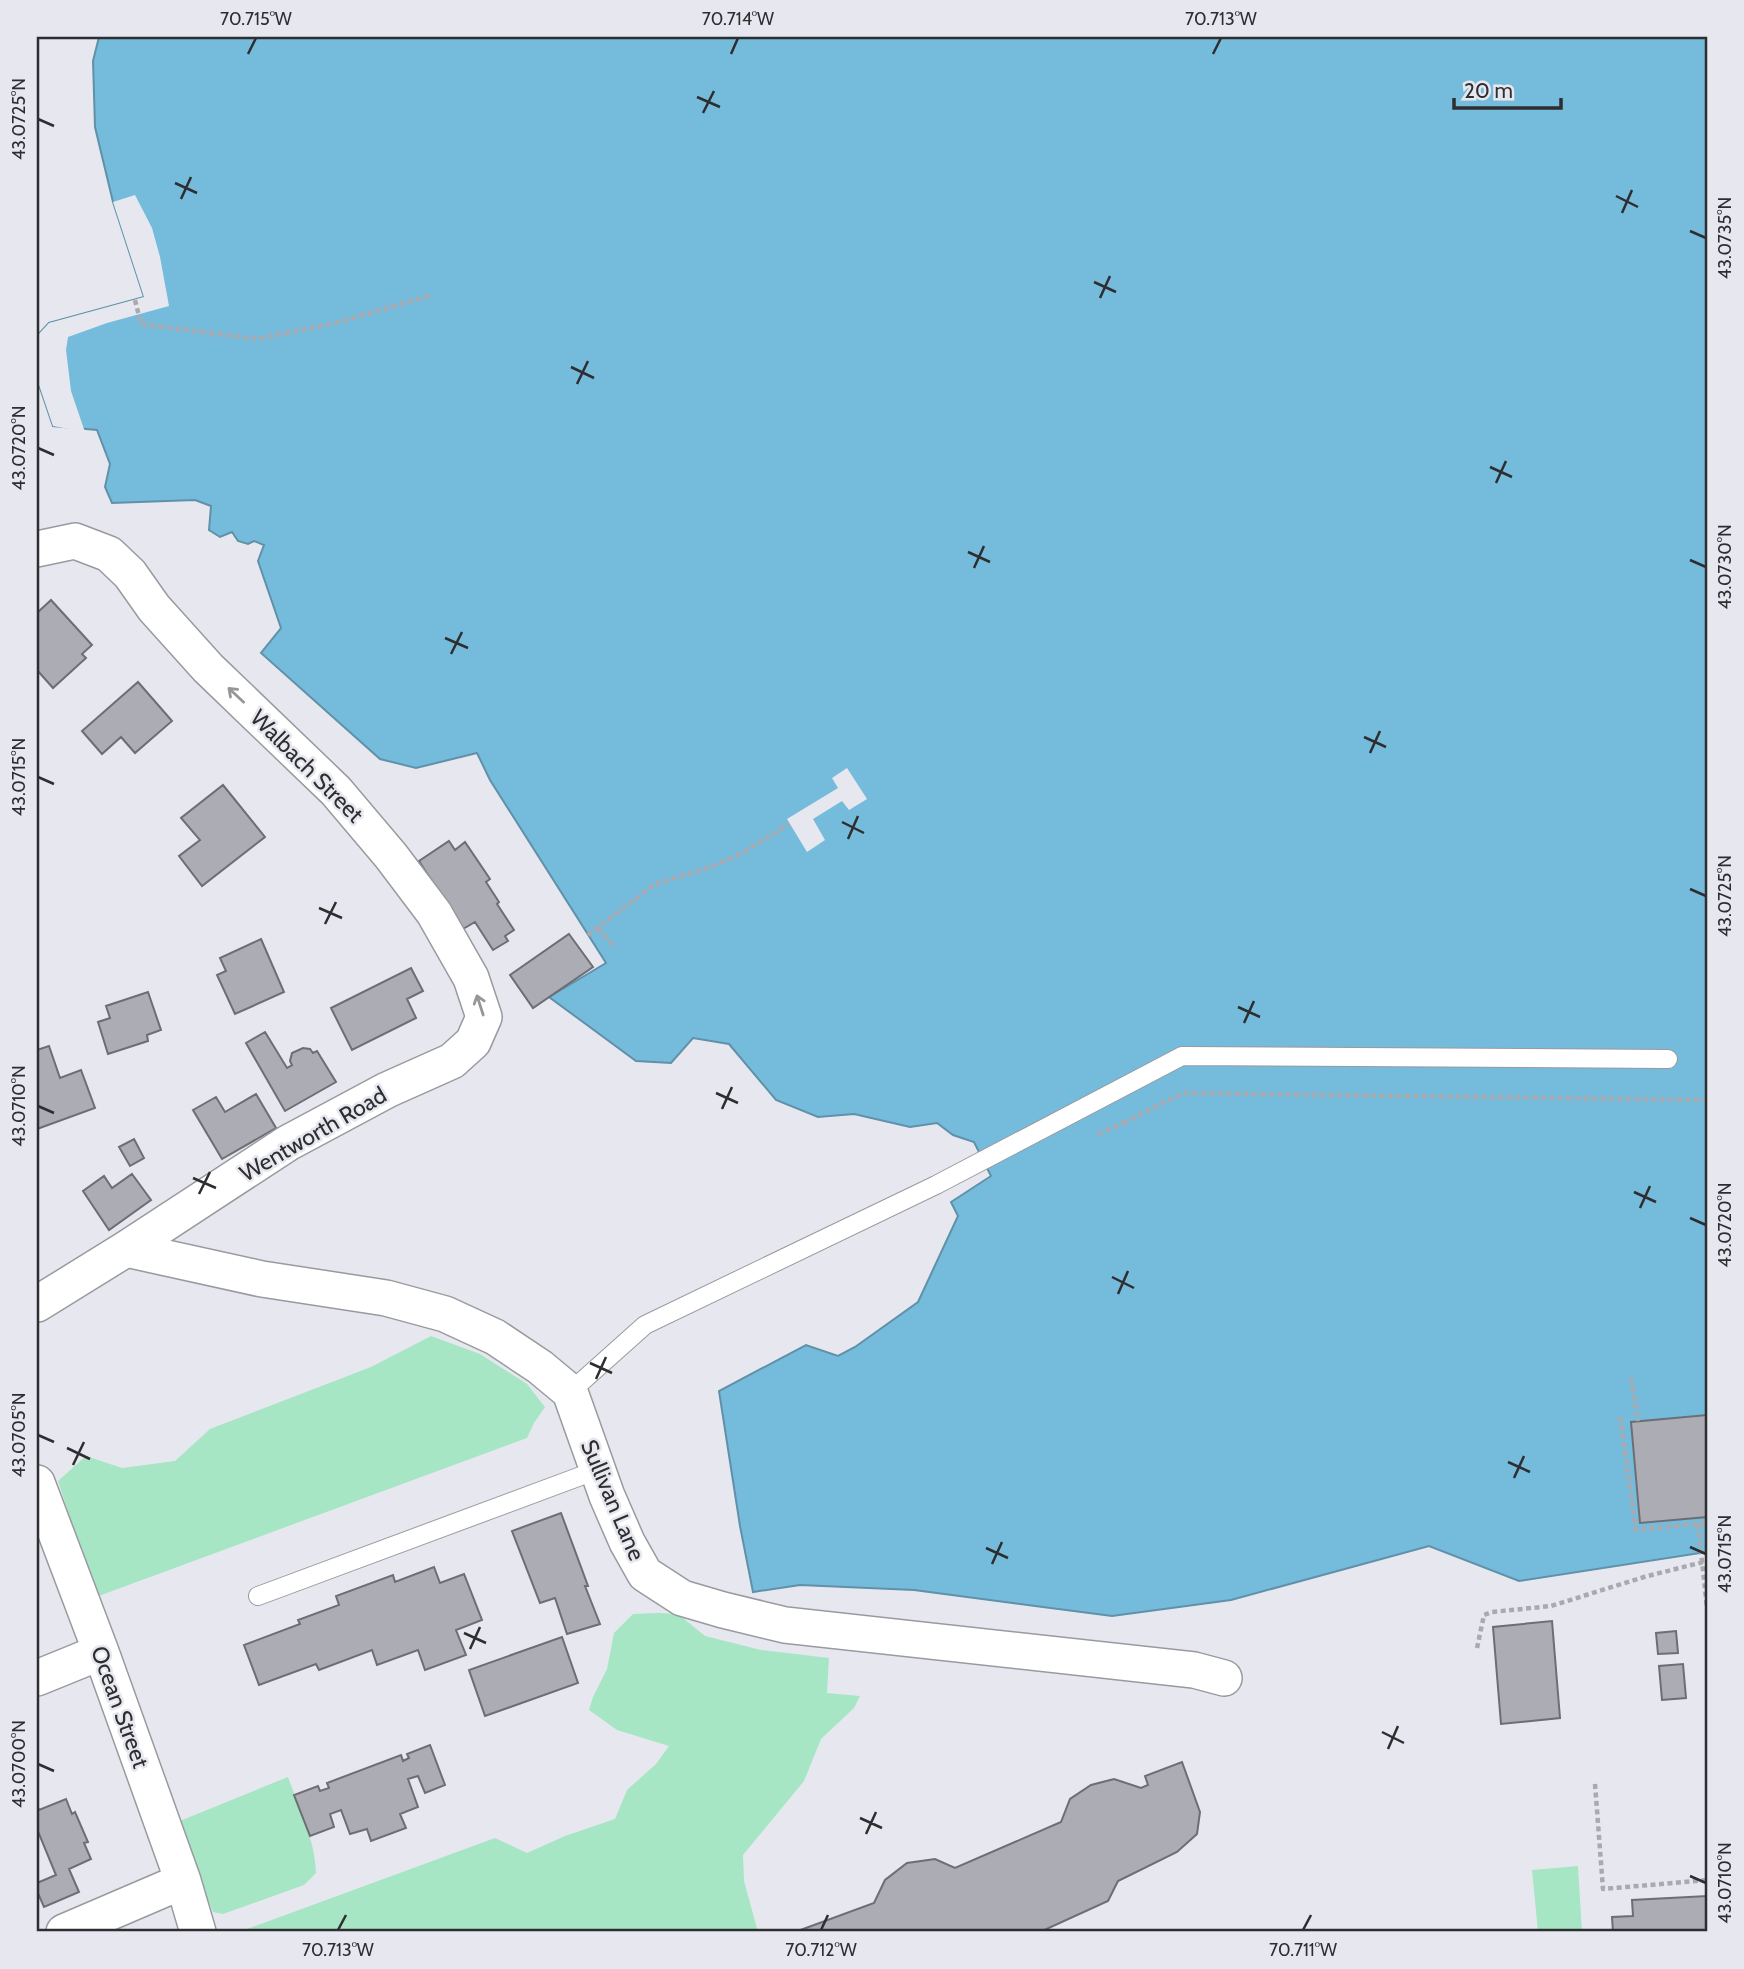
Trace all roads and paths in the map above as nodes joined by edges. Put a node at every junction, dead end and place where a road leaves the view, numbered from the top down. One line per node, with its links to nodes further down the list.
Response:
1 (432, 295): 2 (path)
2 (135, 300)
3 (37, 549): 9 (street, Walbach Street, one-way to 3)
4 (789, 824): 5 (path)
5 (598, 928): 6 (path); 7 (path)
6 (588, 935)
7 (615, 948)
8 (1668, 1059): 15 (lane)
9 (452, 1061): 12 (street, Wentworth Road)
10 (1707, 1100): 11 (path)
11 (1123, 1123)
12 (126, 1250): 13 (street, Wentworth Road); 15 (street)
13 (37, 1304)
14 (1632, 1378): 17 (path)
15 (570, 1392): 18 (street, Sullivan Lane)
16 (1620, 1417): 21 (path)
17 (1638, 1421)
18 (597, 1470): 23 (lane); 28 (street, Sullivan Lane)
19 (37, 1483): 26 (street, Ocean Street)
20 (1707, 1523): 21 (path)
21 (1698, 1524): 22 (path)
22 (1703, 1562): 24 (path); 25 (path)
23 (258, 1596)
24 (1707, 1608)
25 (1477, 1648)
26 (101, 1652): 27 (street); 31 (street, Ocean Street)
27 (37, 1678)
28 (1224, 1678)
29 (1595, 1784): 30 (path)
30 (1707, 1880)
31 (183, 1881): 32 (street); 33 (street, Ocean Street)
32 (64, 1932)
33 (198, 1932)

